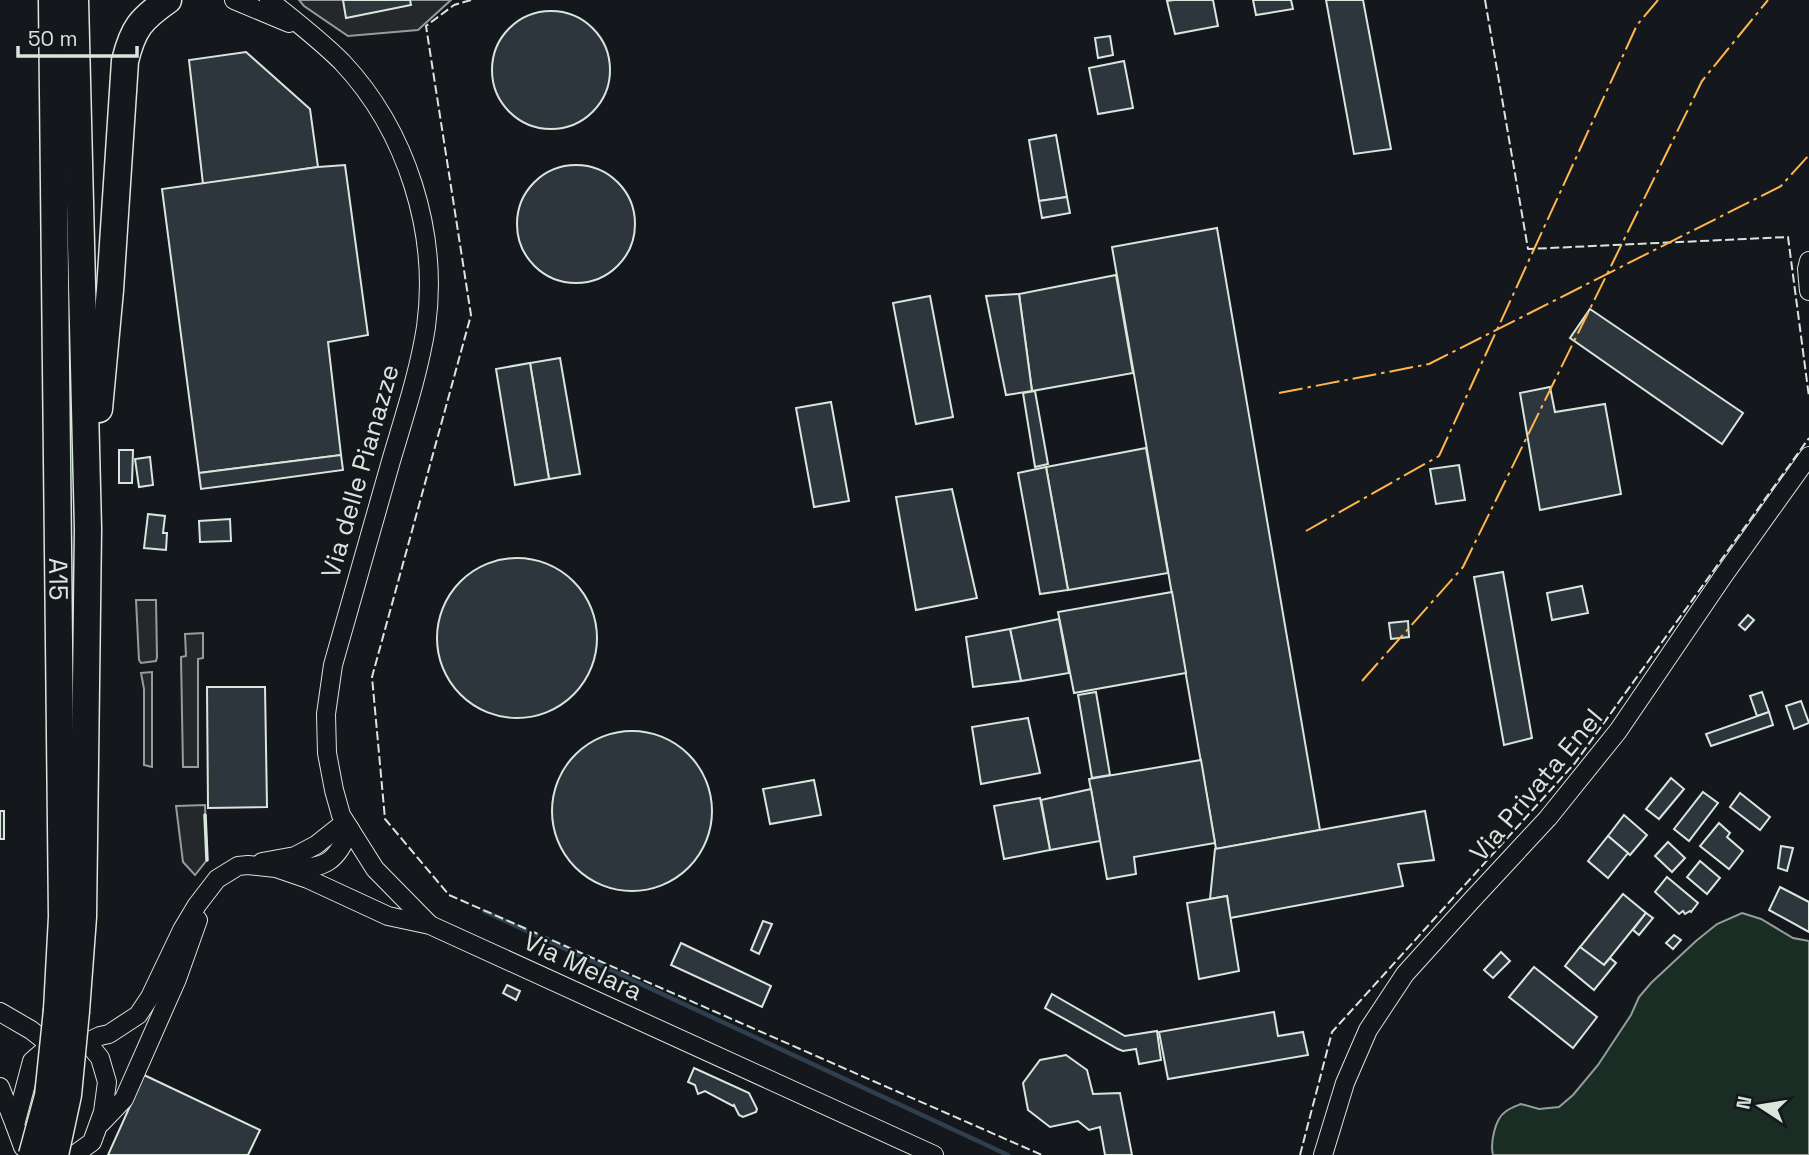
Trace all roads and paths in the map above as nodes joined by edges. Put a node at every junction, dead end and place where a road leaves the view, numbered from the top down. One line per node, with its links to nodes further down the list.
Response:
1 (52, 0): 16 (highway, A15)
2 (75, 0): 11 (highway, A15)
3 (168, 0): 11 (highway)
4 (234, 0): 7 (street, Via delle Pianazze)
5 (269, 0): 7 (street, Via delle Pianazze)
6 (290, 0): 7 (street, Via delle Pianazze)
7 (308, 31): 12 (street, Via delle Pianazze)
8 (1809, 261): 9 (street)
9 (1809, 291)
10 (1809, 456): 30 (street, Via Privata Enel)
11 (88, 529): 16 (highway, A15)
12 (347, 825): 13 (street); 14 (street); 17 (street, Via delle Pianazze)
13 (248, 865): 14 (street, Via Melara); 15 (street)
14 (276, 868): 17 (street, Via Melara)
15 (210, 890): 20 (street); 24 (street)
16 (72, 917): 18 (highway, A15)
17 (430, 925): 29 (street, Via Melara)
18 (67, 1010): 25 (highway, A15, bridge); 27 (highway, A15, bridge)
19 (0, 1012): 21 (street)
20 (87, 1042): 21 (street); 24 (street)
21 (50, 1045): 23 (street)
22 (0, 1087): 23 (street)
23 (15, 1125): 25 (street)
24 (98, 1126): 28 (street)
25 (26, 1152): 26 (street)
26 (45, 1155)
27 (55, 1155)
28 (74, 1155)
29 (934, 1155)
30 (1323, 1155)

